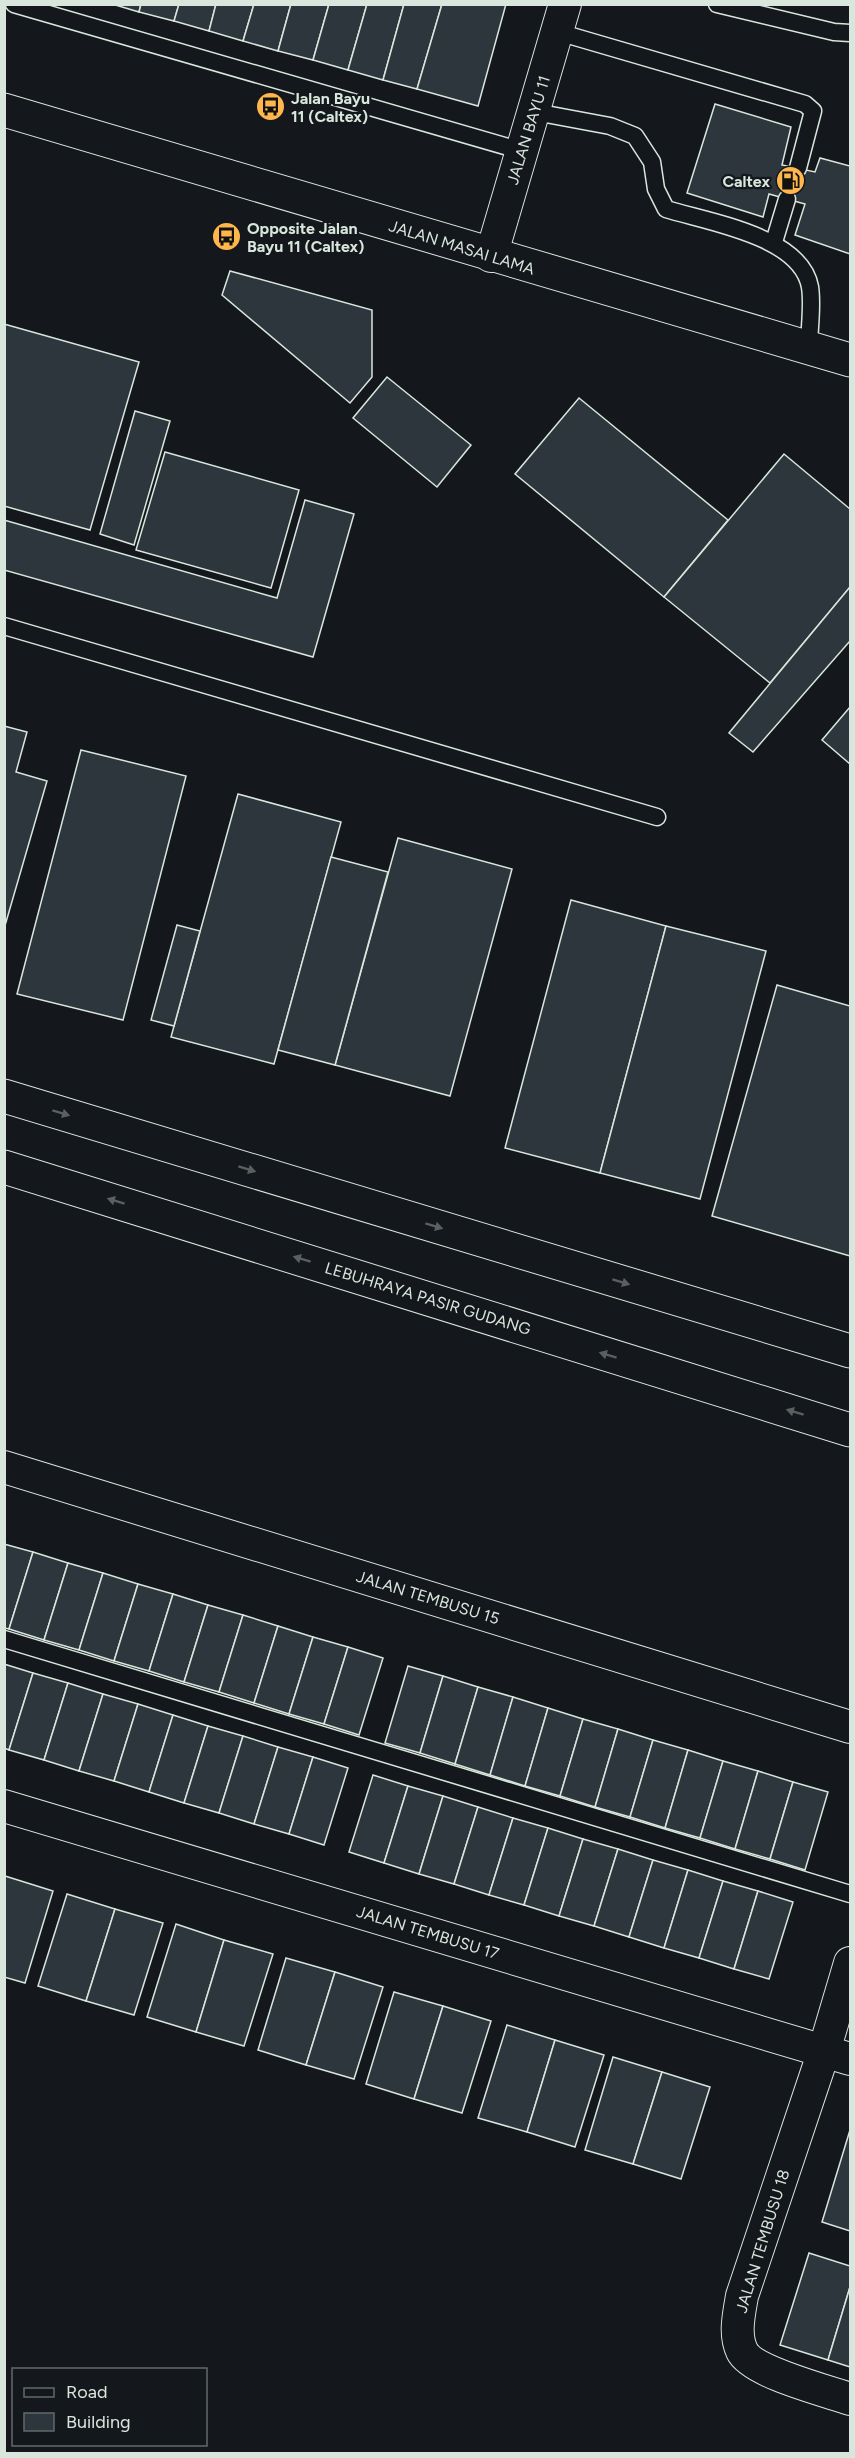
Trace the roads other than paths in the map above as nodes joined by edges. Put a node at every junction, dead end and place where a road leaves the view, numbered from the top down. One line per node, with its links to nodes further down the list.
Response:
1 (14, 4): 7 (lane)
2 (717, 4): 4 (lane)
3 (562, 18): 6 (street, JALAN BAYU 11); 8 (lane)
4 (850, 33)
5 (4, 110): 11 (main road, JALAN MASAI LAMA)
6 (535, 112): 7 (street, JALAN BAYU 11); 10 (lane)
7 (522, 151): 11 (street, JALAN BAYU 11)
8 (798, 168)
9 (787, 199): 10 (lane)
10 (774, 243): 12 (lane)
11 (491, 256): 12 (main road, JALAN MASAI LAMA)
12 (809, 348): 13 (main road, JALAN MASAI LAMA)
13 (850, 360)
14 (4, 626): 15 (lane)
15 (657, 817)
16 (4, 1096): 18 (main road, one-way to 18)
17 (4, 1167): 19 (main road, LEBUHRAYA PASIR GUDANG, one-way to 17)
18 (850, 1351)
19 (850, 1430)
20 (4, 1467): 22 (street, JALAN TEMBUSU 15)
21 (4, 1639): 24 (lane)
22 (850, 1727)
23 (4, 1806): 26 (street, JALAN TEMBUSU 17)
24 (850, 1894)
25 (850, 1964): 26 (street, JALAN TEMBUSU 18)
26 (837, 2055): 27 (street, JALAN TEMBUSU 18)
27 (850, 2399)

